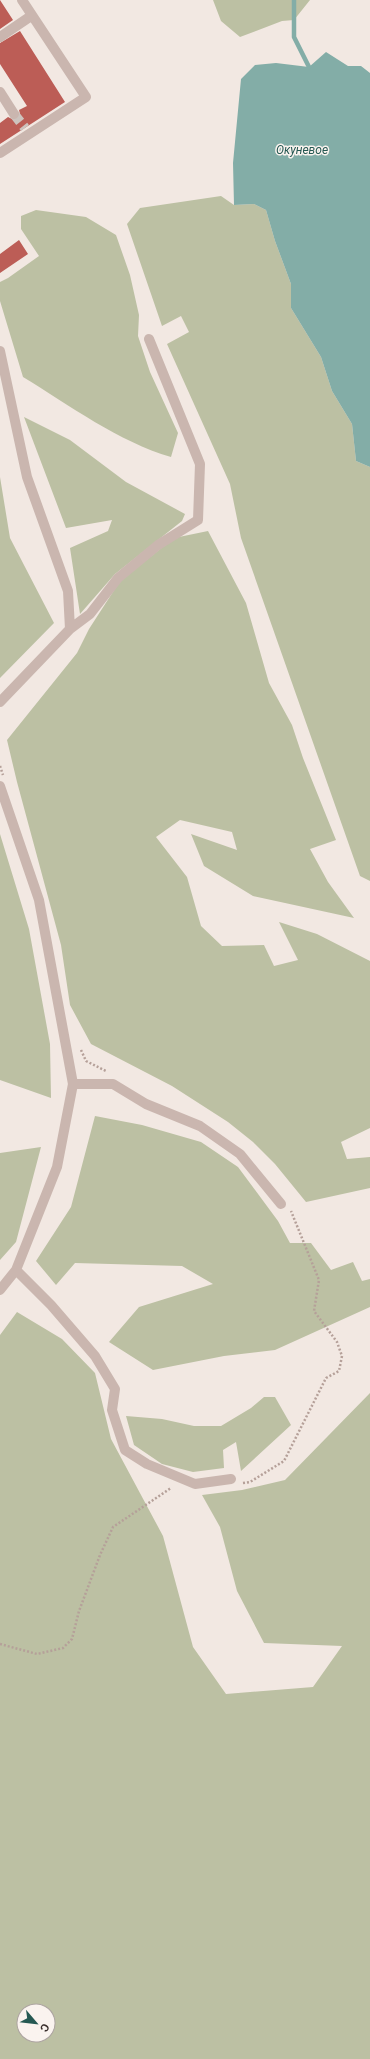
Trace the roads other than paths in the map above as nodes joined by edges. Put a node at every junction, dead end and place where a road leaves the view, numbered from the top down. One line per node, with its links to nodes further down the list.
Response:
1 (22, 0): 2 (lane)
2 (31, 16): 3 (lane); 6 (lane)
3 (0, 37)
4 (0, 92): 5 (lane)
5 (14, 114)
6 (0, 153)
7 (149, 339): 9 (lane)
8 (0, 351): 9 (lane)
9 (70, 629): 10 (lane)
10 (0, 702)
11 (0, 786): 12 (lane)
12 (73, 1084): 13 (lane); 14 (lane)
13 (284, 1204)
14 (16, 1270): 15 (lane); 16 (lane)
15 (0, 1290)
16 (233, 1482)

